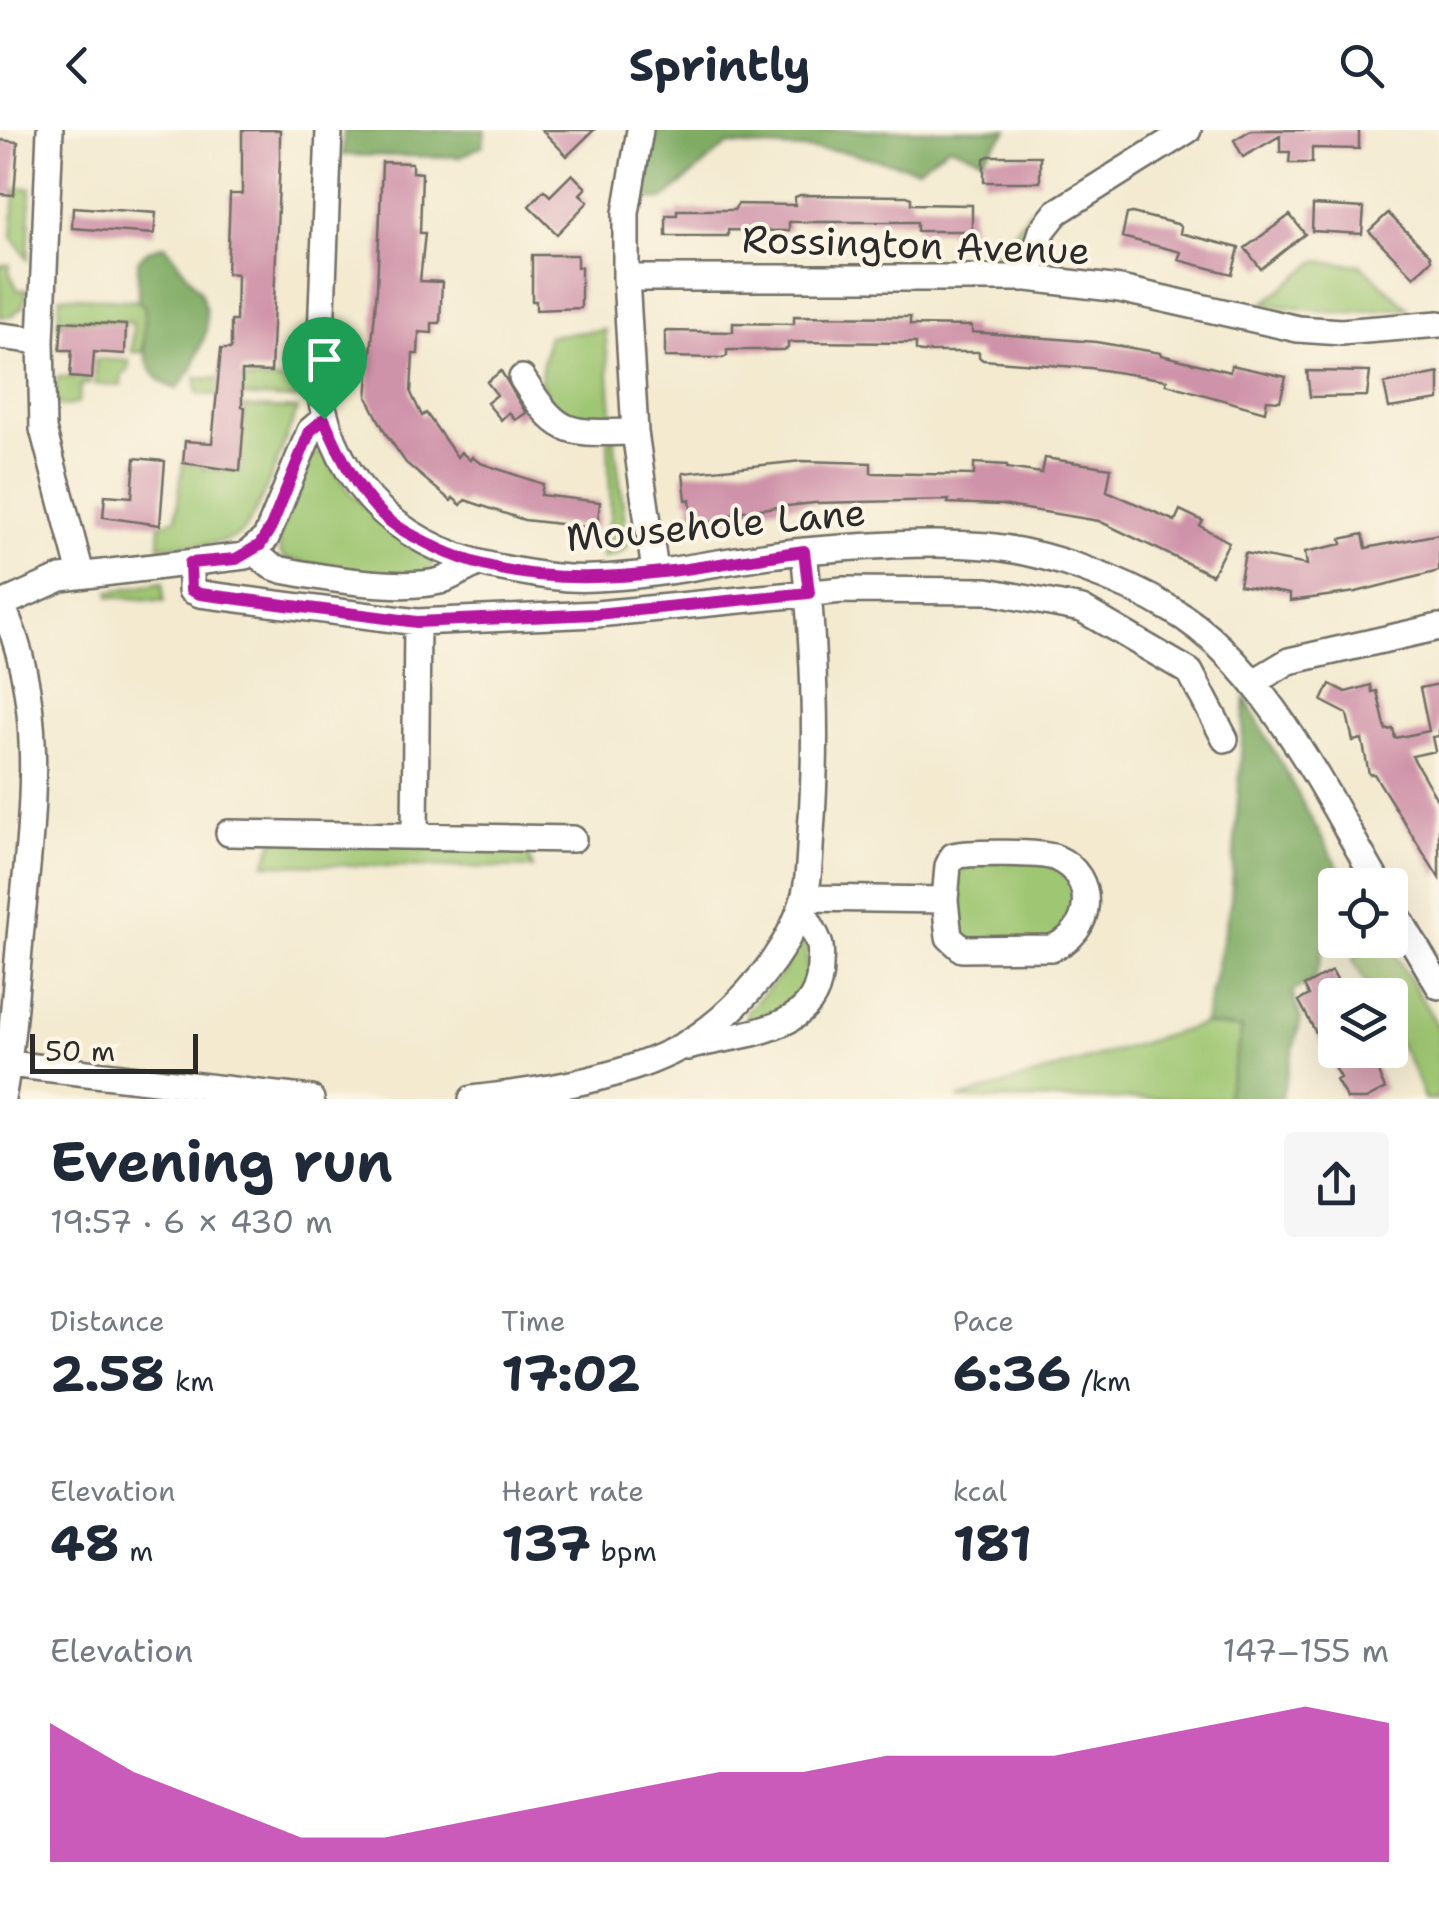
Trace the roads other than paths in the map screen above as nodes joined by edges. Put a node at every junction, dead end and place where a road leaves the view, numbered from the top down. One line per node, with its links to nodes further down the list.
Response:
1 (50, 130): 9 (street)
2 (328, 130): 11 (street, Mousehole Lane)
3 (640, 130): 5 (street)
4 (1188, 130): 6 (street)
5 (626, 278): 6 (street, Rossington Avenue); 12 (street)
6 (1028, 278): 7 (street, Rossington Avenue)
7 (1439, 324)
8 (0, 336): 9 (street)
9 (41, 341): 18 (street)
10 (522, 378): 12 (street)
11 (324, 419): 14 (street); 16 (street, Mousehole Lane)
12 (636, 432): 17 (street)
13 (804, 551): 17 (street, Mousehole Lane); 19 (street); 23 (street, Mousehole Lane)
14 (253, 552): 15 (street); 16 (street)
15 (190, 563): 18 (street); 21 (street)
16 (476, 564): 17 (street, Mousehole Lane)
17 (655, 571)
18 (81, 574): 20 (street)
19 (809, 593): 21 (street); 24 (street); 30 (street)
20 (1, 604): 34 (street)
21 (417, 622): 26 (street)
22 (1439, 627): 23 (street)
23 (1254, 682): 28 (street, Mousehole Lane)
24 (1225, 738)
25 (229, 833): 26 (street)
26 (415, 835): 27 (street)
27 (573, 839)
28 (1370, 868)
29 (946, 900): 29 (street); 30 (street)
30 (802, 903): 33 (street); 33 (street)
31 (1408, 933): 32 (street)
32 (1439, 986)
33 (673, 1051): 37 (street)
34 (8, 1064): 35 (street); 36 (street)
35 (2, 1099)
36 (311, 1099)
37 (472, 1099)

